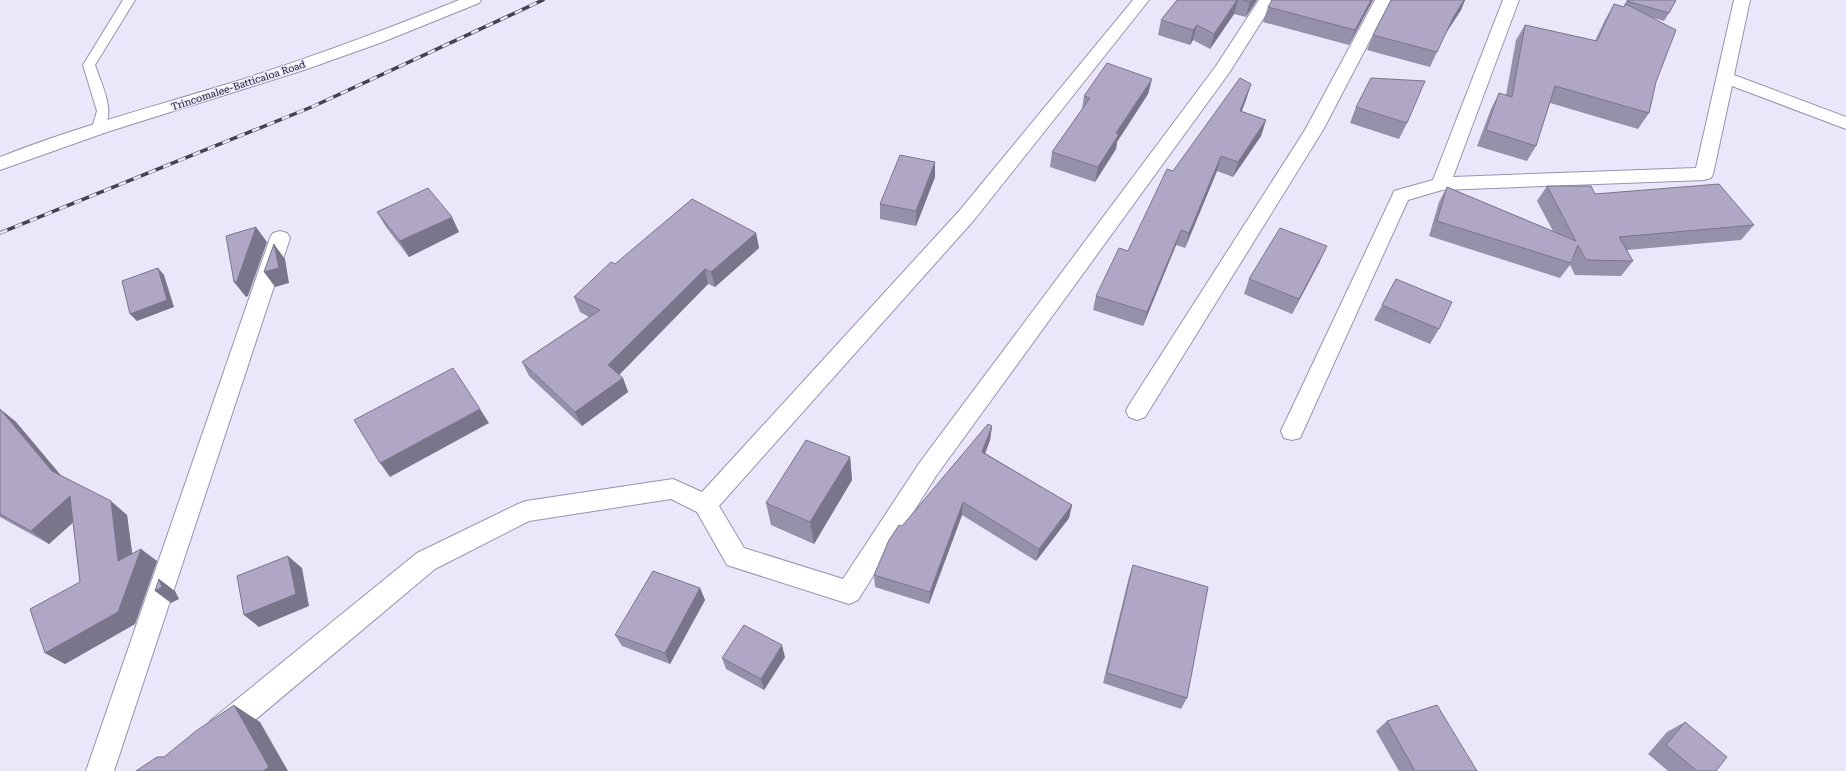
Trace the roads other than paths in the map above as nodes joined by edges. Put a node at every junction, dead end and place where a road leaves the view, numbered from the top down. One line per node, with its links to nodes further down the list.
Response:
1 (129, 0): 10 (lane)
2 (474, 0): 10 (main road, Trincomalee-Batticaloa Road)
3 (1141, 0): 16 (main road)
4 (1267, 0): 16 (main road)
5 (1383, 0): 14 (main road)
6 (1511, 0): 12 (main road)
7 (1742, 0): 8 (main road)
8 (1726, 78): 9 (main road); 12 (main road)
9 (1846, 123)
10 (98, 128): 11 (main road, Trincomalee-Batticaloa Road)
11 (0, 164)
12 (1441, 184): 15 (main road)
13 (280, 238): 18 (main road)
14 (1138, 411)
15 (1292, 431)
16 (705, 505): 17 (main road)
17 (202, 746)
18 (100, 771)

